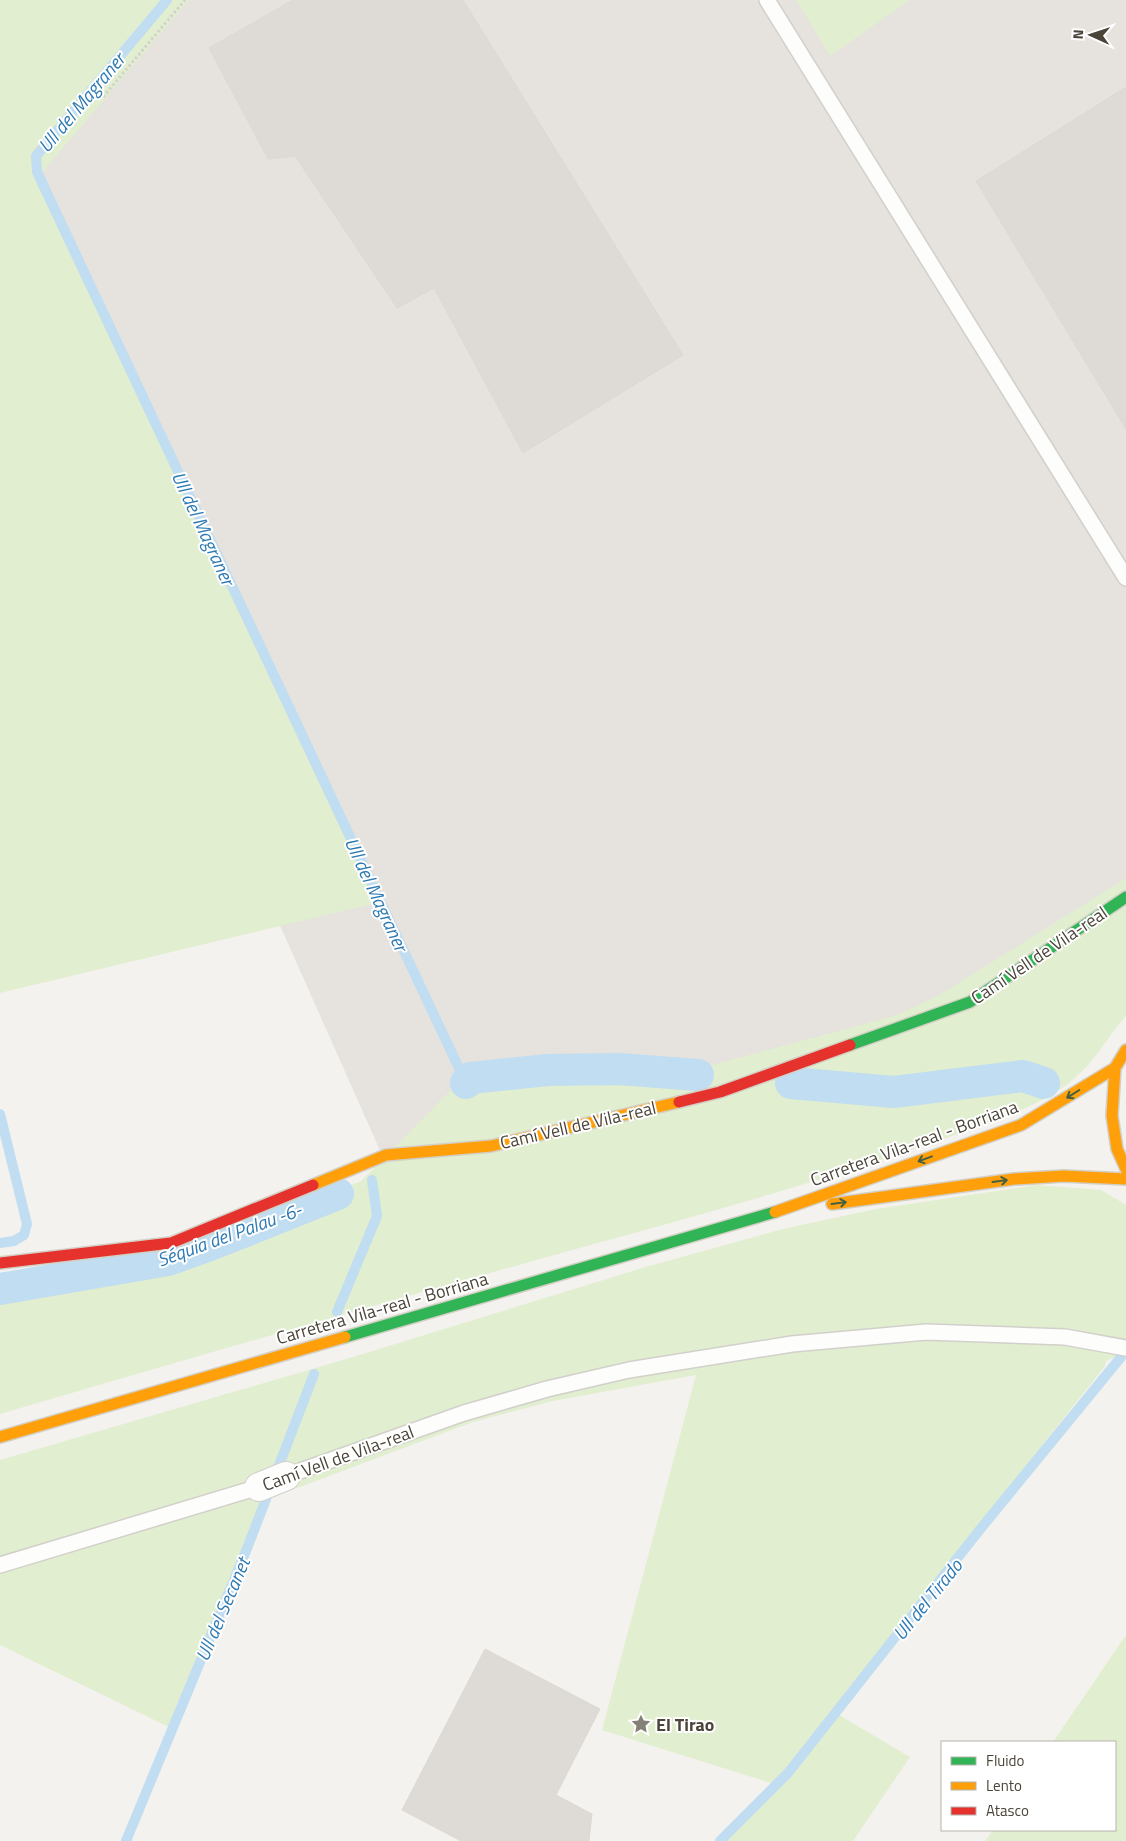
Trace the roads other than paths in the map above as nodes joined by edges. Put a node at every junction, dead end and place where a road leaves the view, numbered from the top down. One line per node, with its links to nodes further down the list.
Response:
1 (767, 0): 2 (lane)
2 (1126, 578)
3 (1126, 897): 9 (main road, Camí Vell de Vila-real)
4 (1126, 1050): 5 (main road)
5 (1115, 1068): 6 (main road); 8 (main road, Carretera Vila-real - Borriana, one-way to 8)
6 (1126, 1169)
7 (1126, 1179): 8 (main road, Carretera Vila-real - Borriana, one-way to 7)
8 (774, 1213): 11 (main road, Carretera Vila-real - Borriana)
9 (0, 1262)
10 (1120, 1347): 12 (lane, Camí Vell de Vila-real)
11 (0, 1437)
12 (286, 1476): 13 (street, Camí Vell de Vila-real)
13 (259, 1487): 14 (lane, Camí Vell de Vila-real)
14 (0, 1565)

